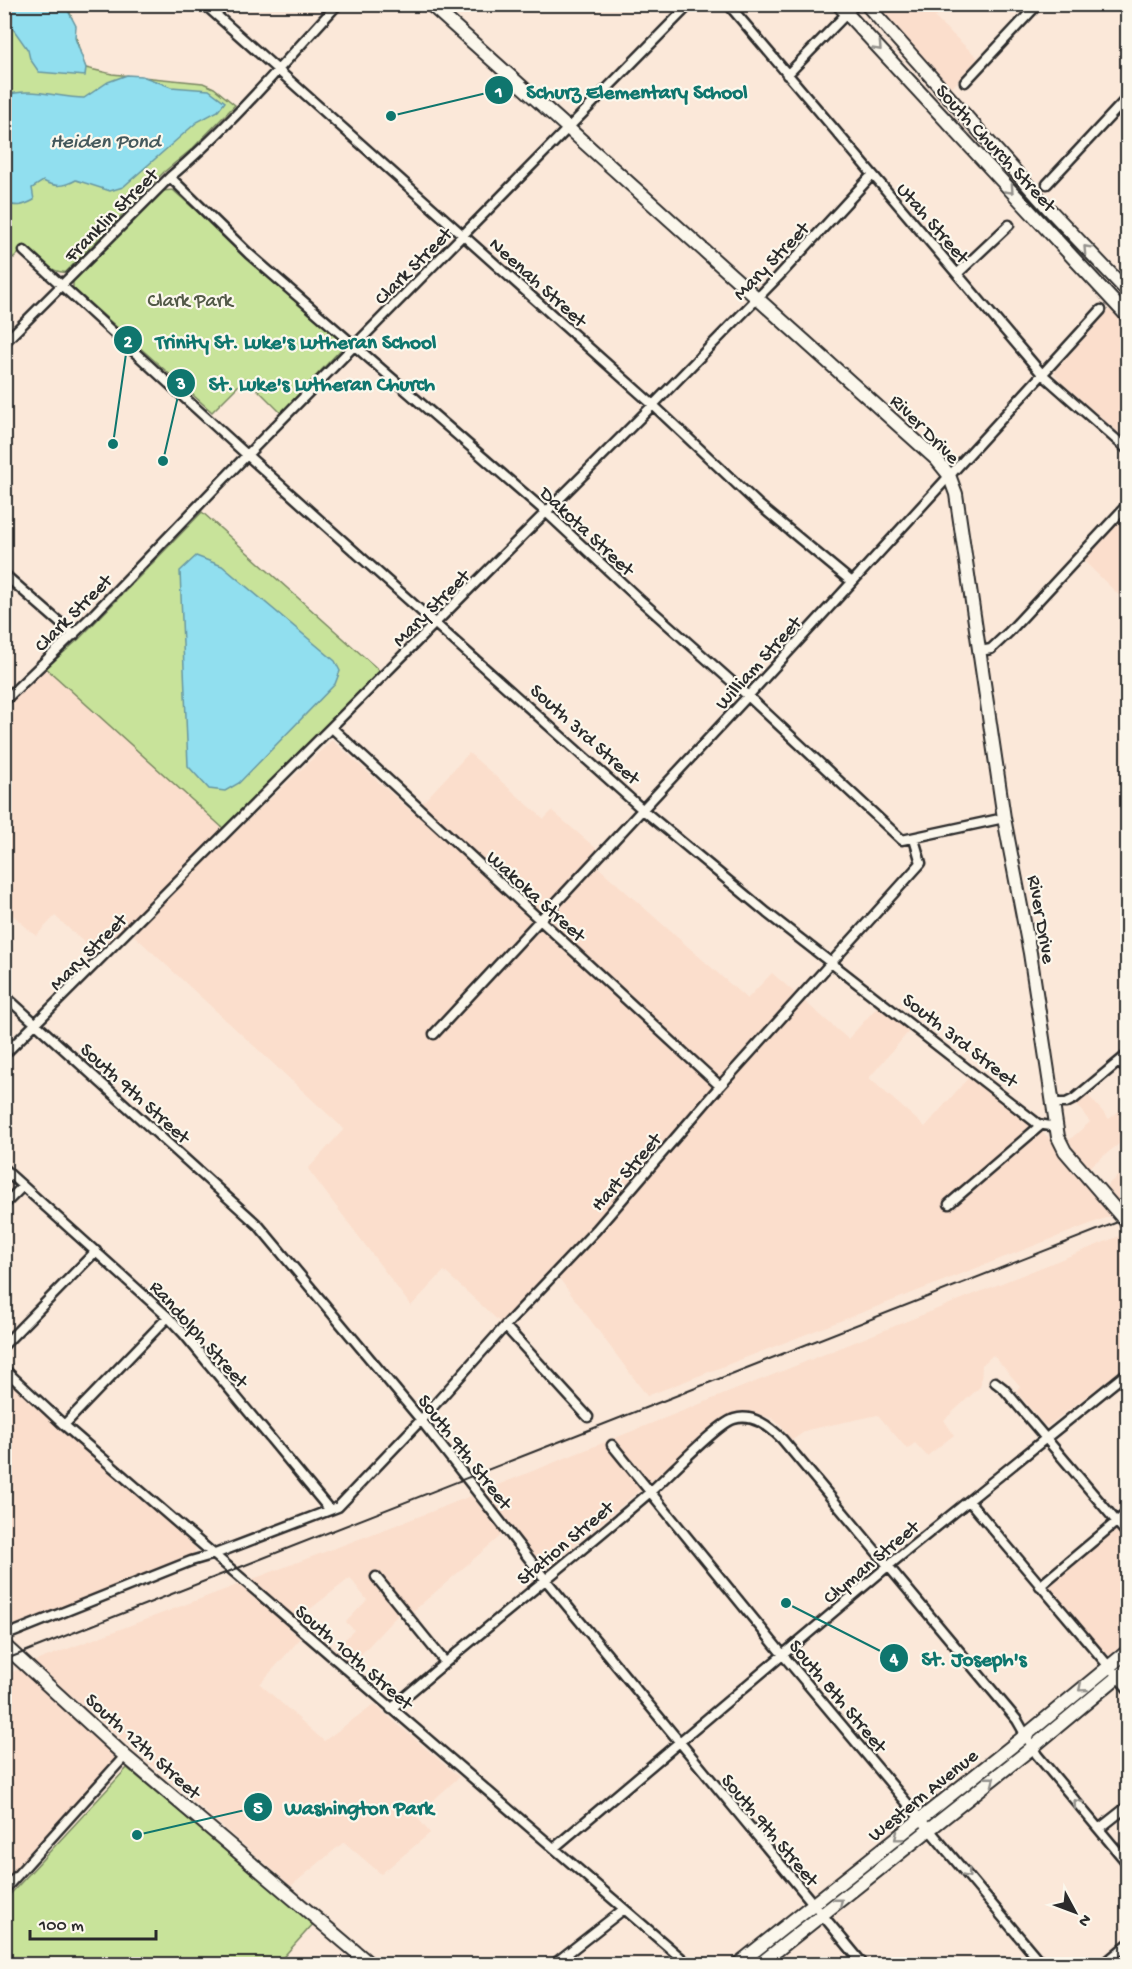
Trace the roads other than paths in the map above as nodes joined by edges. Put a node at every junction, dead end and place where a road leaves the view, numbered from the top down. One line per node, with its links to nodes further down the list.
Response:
1 (204, 4): 12 (street, Neenah Street)
2 (338, 4): 12 (street, Franklin Street)
3 (430, 4): 16 (street, River Drive)
4 (690, 4): 16 (street, Clark Street)
5 (728, 4): 13 (street, Utah Street)
6 (856, 4): 10 (street)
7 (866, 4): 25 (street, South Church Street, one-way to 7)
8 (1038, 4): 14 (street)
9 (1121, 4): 11 (street)
10 (842, 9): 13 (street); 28 (street, South Church Street, one-way to 28)
11 (1128, 10)
12 (277, 69): 18 (street, Franklin Street); 21 (street, Neenah Street)
13 (787, 75): 17 (street, Utah Street)
14 (965, 82)
15 (1128, 97): 19 (street)
16 (569, 128): 21 (street, Clark Street); 26 (street, River Drive)
17 (872, 175): 23 (street, Utah Street); 26 (street, Mary Street)
18 (170, 177): 24 (street, Franklin Street); 30 (street, Dakota Street)
19 (1047, 184)
20 (1009, 225): 23 (street)
21 (464, 236): 30 (street, Clark Street); 32 (street, Neenah Street)
22 (24, 251): 24 (street, South 3rd Street)
23 (957, 274): 31 (street, Utah Street)
24 (61, 286): 29 (street, Franklin Street); 34 (street, South 3rd Street)
25 (1128, 292)
26 (756, 298): 32 (street, Mary Street); 35 (street, River Drive)
27 (1101, 310): 31 (street, William Street)
28 (1128, 316)
29 (4, 344)
30 (356, 345): 34 (street, Clark Street); 37 (street, Dakota Street)
31 (1042, 374): 33 (street, Utah Street); 35 (street, William Street)
32 (653, 405): 37 (street, Mary Street); 39 (street, Neenah Street)
33 (1128, 450)
34 (247, 455): 40 (street, South 3rd Street); 41 (street, Clark Street)
35 (949, 475): 39 (street, William Street); 42 (street, River Drive)
36 (1128, 504): 42 (street)
37 (547, 513): 40 (street, Mary Street); 43 (street, Dakota Street)
38 (4, 574): 41 (street)
39 (852, 582): 43 (street, William Street)
40 (436, 623): 45 (street, Mary Street); 46 (street, South 3rd Street)
41 (74, 635): 44 (street, Clark Street)
42 (980, 651): 47 (street, River Drive)
43 (748, 696): 46 (street, William Street); 48 (street, Dakota Street)
44 (4, 701)
45 (332, 728): 49 (street, Wakoka Street); 52 (street, Mary Street)
46 (643, 810): 49 (street, William Street); 50 (street, South 3rd Street)
47 (1004, 818): 48 (street); 59 (street, River Drive)
48 (914, 839): 50 (street, Hart Street)
49 (540, 921): 53 (street, William Street); 58 (street, Wakoka Street)
50 (832, 963): 58 (street, Hart Street); 60 (street, South 3rd Street)
51 (4, 995): 52 (street, South 9th Street)
52 (37, 1024): 55 (street, Mary Street); 75 (street, South 9th Street)
53 (434, 1034)
54 (1128, 1054): 56 (street)
55 (4, 1055)
56 (1119, 1062): 57 (street); 59 (street)
57 (1128, 1071)
58 (720, 1086): 69 (street, Hart Street)
59 (1054, 1103): 61 (street, River Drive)
60 (1041, 1125): 61 (street); 64 (street)
61 (1057, 1127): 66 (street)
62 (4, 1169): 63 (street, Randolph Street)
63 (23, 1186): 65 (street); 67 (street, Randolph Street)
64 (949, 1204)
65 (4, 1205)
66 (1128, 1224)
67 (96, 1251): 68 (street, Randolph Street); 70 (street)
68 (168, 1317): 76 (street); 81 (street, Randolph Street)
69 (505, 1326): 74 (street); 75 (street, Hart Street)
70 (4, 1345)
71 (4, 1369): 76 (street, South 10th Street)
72 (1126, 1375): 77 (street, Clyman Street)
73 (995, 1382): 77 (street)
74 (588, 1417)
75 (421, 1420): 81 (street, Hart Street); 88 (street, South 9th Street)
76 (64, 1425): 85 (street, South 10th Street)
77 (1046, 1438): 80 (street, Clyman Street); 83 (street)
78 (612, 1445): 79 (street, South 8th Street)
79 (650, 1492): 86 (street, Station Street); 88 (street, Station Street); 93 (street, South 8th Street)
80 (969, 1501): 86 (street, Clyman Street); 89 (street)
81 (329, 1509): 85 (street, Hart Street)
82 (1128, 1512): 83 (street)
83 (1116, 1522): 84 (street); 89 (street)
84 (1128, 1535)
85 (215, 1554): 90 (street, Hart Street); 99 (street, South 10th Street)
86 (888, 1566): 93 (street, Clyman Street); 100 (street)
87 (376, 1577): 94 (street)
88 (544, 1579): 94 (street, Station Street); 101 (street, South 9th Street)
89 (1040, 1586): 95 (street)
90 (4, 1636)
91 (4, 1646): 103 (street, South 12th Street)
92 (1128, 1651): 95 (street, Western Avenue)
93 (783, 1655): 101 (street, Clyman Street); 105 (street, South 8th Street)
94 (445, 1662): 99 (street, Station Street)
95 (1108, 1667): 97 (street); 100 (street, Western Avenue, one-way to 100)
96 (1128, 1668): 97 (street, Western Avenue)
97 (1117, 1677): 98 (street); 102 (street, Western Avenue)
98 (1128, 1689)
99 (391, 1709): 108 (street, South 10th Street)
100 (1026, 1735): 102 (street); 105 (street, Western Avenue)
101 (678, 1743): 108 (street, Clyman Street); 112 (street, South 9th Street)
102 (1033, 1747): 106 (street, Western Avenue, one-way to 102); 107 (street, one-way to 102)
103 (125, 1756): 110 (street); 114 (street, South 12th Street)
104 (1128, 1806): 107 (street)
105 (921, 1818): 106 (street, South 8th Street); 112 (street, Western Avenue, one-way to 112)
106 (930, 1829): 112 (street, Western Avenue, one-way to 106); 120 (street, South 8th Street, one-way to 120)
107 (1099, 1829): 109 (street)
108 (554, 1848): 111 (street, South 10th Street)
109 (1128, 1864)
110 (4, 1890)
111 (624, 1910): 115 (street); 116 (street, South 10th Street)
112 (818, 1911): 117 (street, Western Avenue); 118 (street, Western Avenue); 119 (street, South 9th Street)
113 (1128, 1944): 121 (street)
114 (370, 1965)
115 (554, 1965)
116 (688, 1965)
117 (738, 1965)
118 (760, 1965)
119 (863, 1965)
120 (1042, 1965)
121 (1104, 1965)

